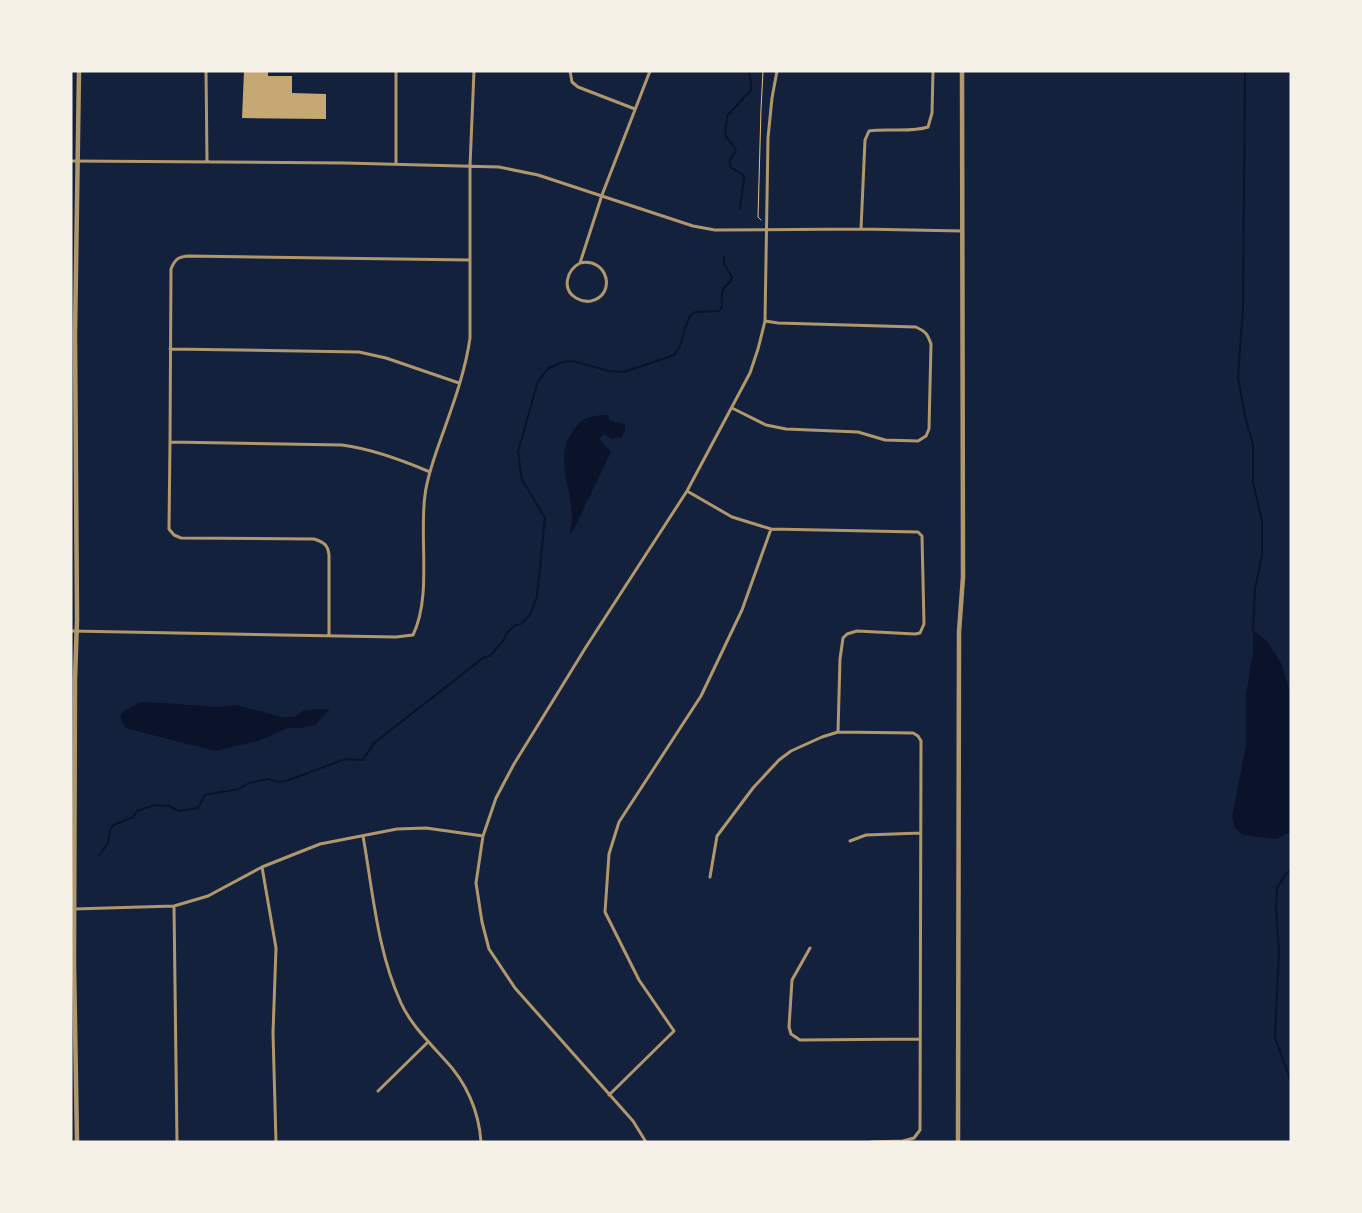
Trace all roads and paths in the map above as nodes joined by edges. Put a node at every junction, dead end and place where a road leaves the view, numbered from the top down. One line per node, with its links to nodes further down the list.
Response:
1 (79, 71): 13 (street)
2 (206, 71): 14 (street)
3 (396, 71): 15 (street)
4 (474, 71): 16 (street)
5 (570, 71): 11 (street)
6 (650, 71): 11 (street)
7 (763, 71): 18 (path)
8 (777, 71): 18 (street)
9 (933, 71): 19 (street)
10 (962, 71): 20 (street)
11 (635, 110): 17 (street)
12 (71, 161): 13 (street)
13 (78, 161): 14 (street); 24 (street)
14 (207, 162): 15 (street)
15 (396, 164): 16 (street)
16 (470, 166): 17 (street); 21 (street)
17 (602, 195): 18 (street); 22 (street)
18 (767, 229): 19 (street); 23 (street)
19 (861, 230): 20 (street)
20 (962, 231): 54 (street)
21 (470, 260): 25 (street); 26 (street)
22 (580, 263): 22 (street)
23 (765, 321): 27 (street); 27 (street)
24 (73, 334): 32 (street)
25 (170, 349): 26 (street); 28 (street)
26 (460, 383): 29 (street)
27 (732, 408): 30 (street)
28 (170, 442): 29 (street); 33 (street)
29 (430, 472): 33 (street)
30 (687, 491): 31 (street); 37 (street)
31 (771, 529): 34 (street); 47 (street)
32 (74, 631): 33 (street); 42 (street)
33 (329, 636)
34 (838, 732): 35 (street); 40 (street)
35 (921, 833): 38 (street); 44 (street)
36 (362, 836): 37 (street); 39 (street); 45 (street)
37 (483, 836): 47 (street)
38 (850, 841)
39 (262, 867): 41 (street); 50 (street)
40 (710, 877)
41 (174, 906): 42 (street); 49 (street)
42 (74, 909): 48 (street)
43 (810, 948): 44 (street)
44 (920, 1039): 53 (street)
45 (428, 1042): 46 (street); 51 (street)
46 (378, 1091)
47 (609, 1095): 52 (street)
48 (76, 1142)
49 (177, 1142)
50 (276, 1142)
51 (482, 1142)
52 (646, 1142)
53 (871, 1142)
54 (958, 1142)

